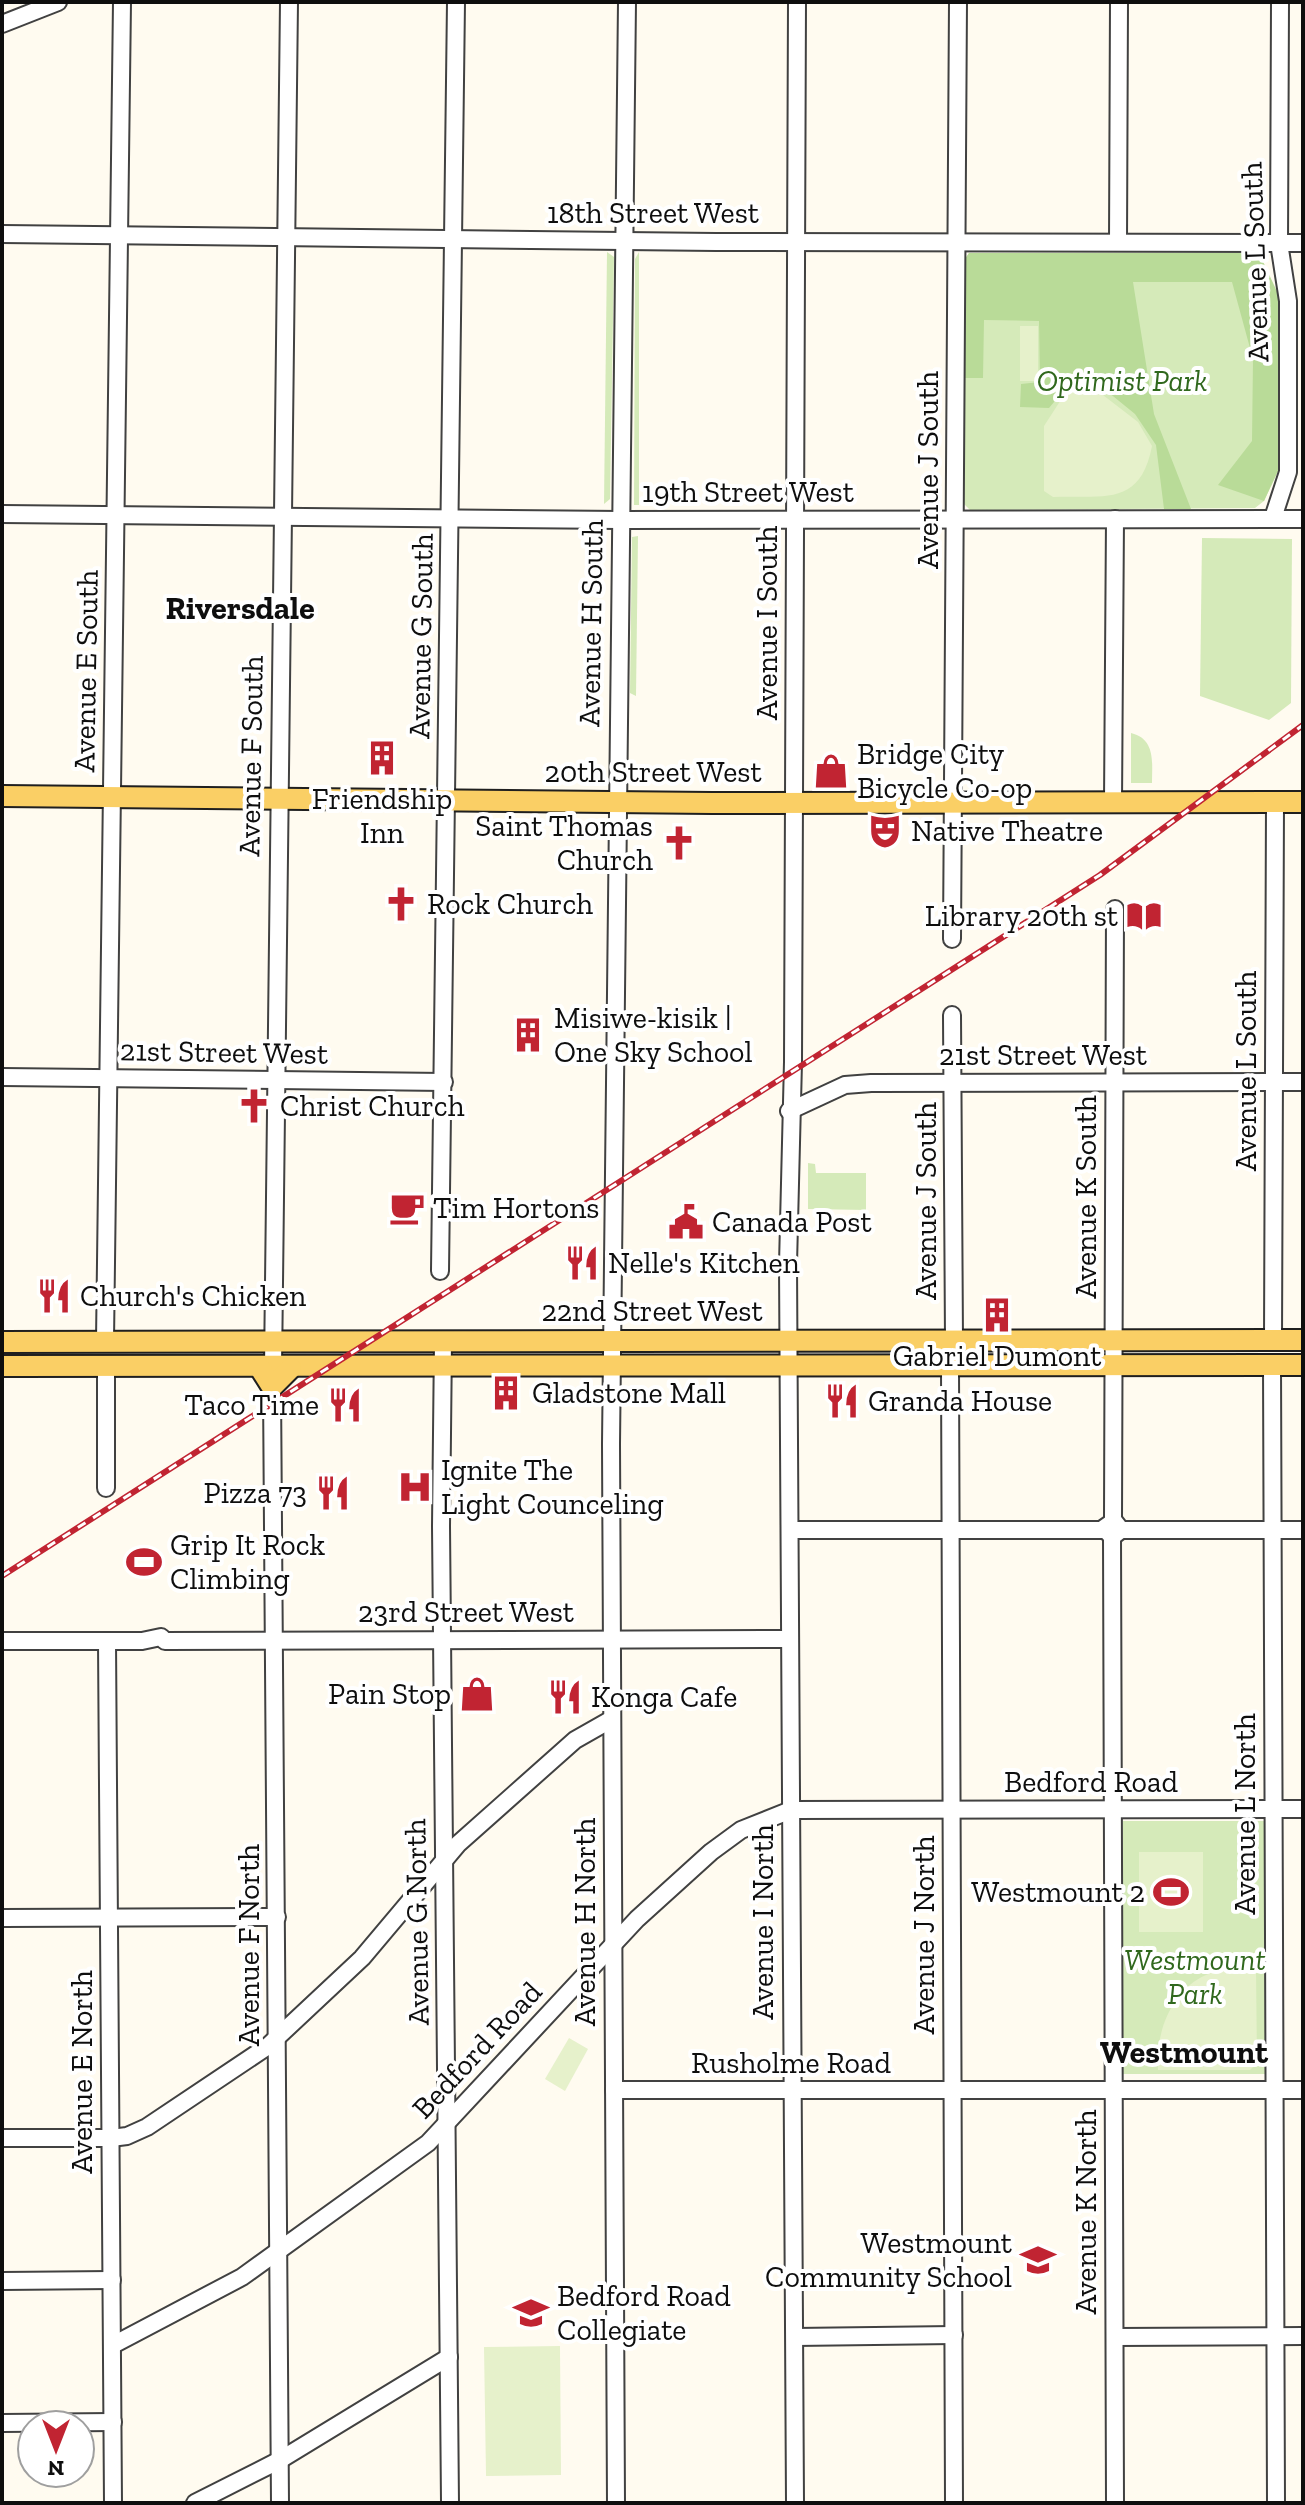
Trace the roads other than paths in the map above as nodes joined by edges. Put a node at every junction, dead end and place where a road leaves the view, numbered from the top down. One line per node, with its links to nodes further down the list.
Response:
1 (58, 2): 10 (street)
2 (122, 2): 12 (street, Avenue E South)
3 (289, 2): 13 (street, Avenue F South)
4 (456, 2): 14 (street, Avenue G South)
5 (627, 2): 15 (street, Avenue H South)
6 (797, 2): 16 (street, Avenue I South)
7 (958, 2): 17 (street, Avenue J South)
8 (1119, 2): 18 (street)
9 (1280, 2): 19 (street, Avenue L South)
10 (2, 24)
11 (2, 234): 12 (street, 18th Street West)
12 (120, 235): 13 (street, 18th Street West); 22 (street, Avenue E South)
13 (287, 238): 14 (street, 18th Street West); 23 (street, Avenue F South)
14 (455, 239): 15 (street, 18th Street West); 25 (street, Avenue G South)
15 (623, 241): 16 (street, 18th Street West); 29 (street, Avenue H South)
16 (798, 242): 17 (street, 18th Street West); 30 (street, Avenue I South)
17 (958, 242): 18 (street, 18th Street West); 26 (street, Avenue J South)
18 (1118, 242): 19 (street, 18th Street West)
19 (1279, 243): 20 (street, 18th Street West); 24 (street, Avenue L South)
20 (1303, 243)
21 (2, 514): 22 (street, 19th Street West)
22 (117, 515): 23 (street, 19th Street West); 32 (street, Avenue E South)
23 (281, 517): 25 (street, 19th Street West); 33 (street, Avenue F South)
24 (1273, 518): 27 (street, 19th Street West); 28 (street, 19th Street West)
25 (450, 519): 29 (street, 19th Street West); 34 (street, Avenue G South)
26 (955, 519): 27 (street, 19th Street West); 30 (street, 19th Street West); 38 (street, Avenue J South)
27 (1115, 519): 39 (street)
28 (1303, 519)
29 (620, 520): 30 (street, 19th Street West); 35 (street, Avenue H South)
30 (796, 520): 37 (street, Avenue I South)
31 (2, 796): 32 (main road, 20th Street West)
32 (112, 797): 33 (main road, 20th Street West); 45 (street, Avenue E South)
33 (280, 799): 34 (main road, 20th Street West); 46 (street, Avenue F South)
34 (447, 800): 35 (main road, 20th Street West); 47 (street, Avenue G South)
35 (617, 802): 37 (main road, 20th Street West); 60 (street, Avenue H South)
36 (1303, 802): 40 (main road, 20th Street West)
37 (794, 803): 38 (main road, 20th Street West); 52 (street, Avenue I South)
38 (952, 803): 39 (main road, 20th Street West); 42 (street, Avenue J South)
39 (1113, 803): 40 (main road, 20th Street West)
40 (1275, 803): 48 (street, Avenue L South)
41 (1115, 909): 50 (street, Avenue K South)
42 (952, 939)
43 (952, 1015): 51 (street, Avenue J South)
44 (2, 1077): 45 (street, 21st Street West)
45 (108, 1078): 46 (street, 21st Street West); 58 (street, Avenue E South)
46 (276, 1080): 47 (street, 21st Street West); 54 (street, Avenue F South)
47 (444, 1082): 53 (street, Avenue G South)
48 (1274, 1082): 49 (street, 21st Street West); 50 (street, 21st Street West); 56 (street, Avenue L South)
49 (1303, 1082)
50 (1114, 1083): 51 (street, 21st Street West); 62 (street, Avenue K South)
51 (954, 1084): 52 (street, 21st Street West); 55 (street, Avenue J South)
52 (789, 1111): 61 (street, Avenue I South)
53 (440, 1271)
54 (274, 1340): 58 (main road, 22nd Street West); 59 (main road, 22nd Street West); 73 (street, Avenue F South)
55 (954, 1340): 61 (main road, 22nd Street West); 62 (main road, 22nd Street West)
56 (1273, 1340): 57 (main road, 22nd Street West); 62 (main road, 22nd Street West)
57 (1303, 1340)
58 (105, 1341): 63 (main road, 22nd Street West)
59 (443, 1341): 60 (main road, 22nd Street West); 71 (street, Avenue G North)
60 (611, 1341): 61 (main road, 22nd Street West); 72 (street, Avenue H North)
61 (790, 1341): 69 (street, Avenue I North)
62 (1113, 1341): 64 (street, Avenue K North)
63 (2, 1342)
64 (1113, 1365): 65 (main road, 22nd Street West); 70 (main road, 22nd Street West); 77 (street, Avenue K North)
65 (1272, 1365): 66 (main road, 22nd Street West); 78 (street, Avenue L North)
66 (1303, 1365)
67 (2, 1366): 68 (main road, 22nd Street West)
68 (106, 1366): 73 (main road, 22nd Street West); 74 (street)
69 (790, 1366): 70 (main road, 22nd Street West); 72 (main road, 22nd Street West); 76 (street, Avenue I North)
70 (950, 1366): 75 (street, Avenue J North)
71 (443, 1367): 72 (main road, 22nd Street West); 73 (main road, 22nd Street West); 82 (street, Avenue G North)
72 (611, 1367): 83 (street, Avenue H North)
73 (274, 1372): 81 (street, Avenue F North)
74 (106, 1488)
75 (950, 1529): 76 (street); 77 (street); 87 (street, Avenue J North)
76 (791, 1530): 80 (street, Avenue I North)
77 (1112, 1530): 78 (street); 90 (street, Avenue K North)
78 (1272, 1530): 79 (street); 91 (street, Avenue L North)
79 (1303, 1530)
80 (789, 1639): 83 (street, 23rd Street West); 89 (street, Avenue I North)
81 (275, 1640): 82 (street, 23rd Street West); 85 (street, 23rd Street West); 93 (street, Avenue F North)
82 (443, 1640): 83 (street, 23rd Street West); 92 (street, Avenue G North)
83 (612, 1640): 86 (street, Avenue H North)
84 (2, 1641): 85 (street, 23rd Street West)
85 (107, 1641): 95 (street, Avenue E North)
86 (612, 1719): 92 (street); 96 (street, Avenue H North)
87 (951, 1809): 89 (street, Bedford Road); 90 (street, Bedford Road); 102 (street, Avenue J North)
88 (1303, 1809): 91 (street, Bedford Road)
89 (791, 1810): 96 (street, Bedford Road); 101 (street, Avenue I North)
90 (1113, 1810): 91 (street, Bedford Road); 103 (street, Avenue K North)
91 (1273, 1810): 99 (street, Avenue L North)
92 (444, 1860): 97 (street); 104 (street, Avenue G North)
93 (277, 1917): 95 (street); 97 (street, Avenue F North)
94 (2, 1918): 95 (street)
95 (109, 1918): 106 (street, Avenue E North)
96 (613, 1943): 98 (street, Avenue H North); 104 (street, Bedford Road)
97 (277, 2037): 106 (street); 107 (street, Avenue F North)
98 (614, 2090): 101 (street, Rusholme Road); 124 (street, Avenue H North)
99 (1275, 2090): 100 (street, Rusholme Road); 103 (street, Rusholme Road); 114 (street, Avenue L North)
100 (1303, 2090)
101 (790, 2091): 102 (street, Rusholme Road); 112 (street, Avenue I North)
102 (953, 2091): 103 (street, Rusholme Road); 110 (street, Avenue J North)
103 (1113, 2091): 113 (street, Avenue K North)
104 (448, 2123): 107 (street, Bedford Road); 116 (street, Avenue G North)
105 (2, 2138): 106 (street)
106 (111, 2138): 108 (street, Avenue E North)
107 (279, 2253): 115 (street, Bedford Road); 119 (street, Avenue F North)
108 (112, 2280): 109 (street); 115 (street, Avenue E North)
109 (2, 2281)
110 (954, 2335): 112 (street); 126 (street, Avenue J North)
111 (1303, 2336): 114 (street)
112 (795, 2337): 125 (street, Avenue I North)
113 (1115, 2337): 114 (street); 127 (street, Avenue K North)
114 (1276, 2337): 128 (street, Avenue L North)
115 (113, 2345): 117 (street, Avenue E North)
116 (449, 2357): 119 (street); 123 (street, Avenue G North)
117 (113, 2422): 118 (street); 120 (street, Avenue E North)
118 (2, 2423)
119 (280, 2460): 121 (street); 122 (street, Avenue F North)
120 (113, 2503)
121 (195, 2503)
122 (280, 2503)
123 (450, 2503)
124 (616, 2503)
125 (795, 2503)
126 (954, 2503)
127 (1115, 2503)
128 (1276, 2503)

